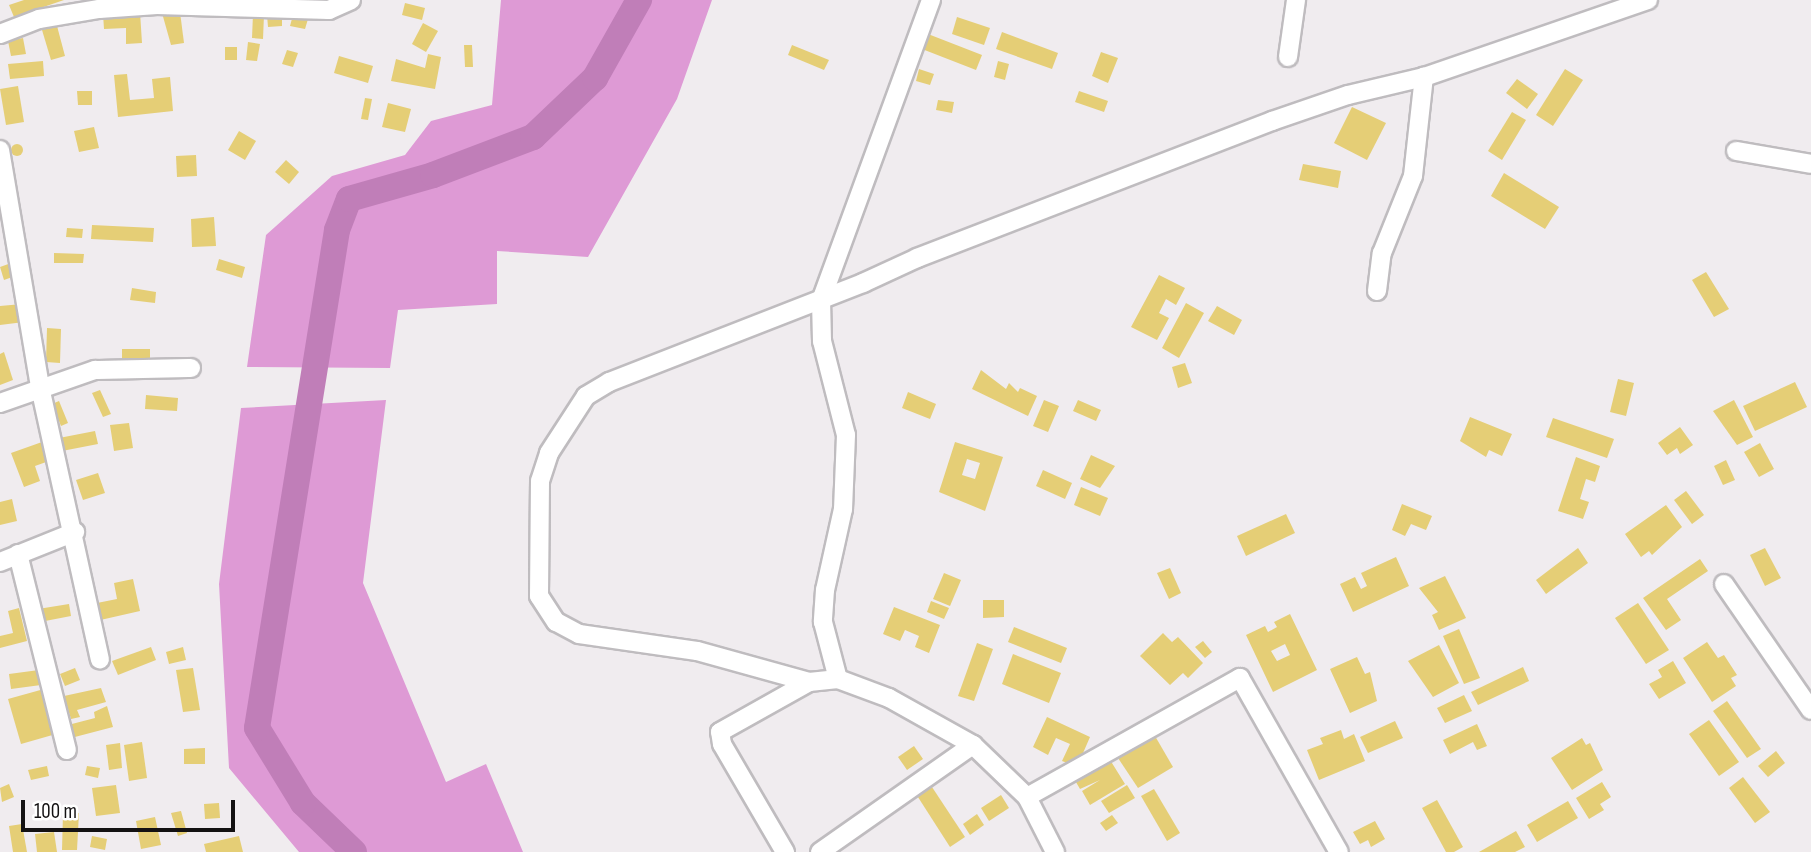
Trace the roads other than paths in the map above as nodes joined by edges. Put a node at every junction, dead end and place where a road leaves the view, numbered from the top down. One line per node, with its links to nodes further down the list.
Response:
1 (351, 0): 5 (street)
2 (931, 0): 12 (street)
3 (1296, 0): 6 (street)
4 (1648, 0): 7 (street)
5 (0, 34)
6 (1288, 57)
7 (1424, 78): 11 (street); 12 (street)
8 (0, 150): 14 (street)
9 (1736, 151): 10 (street)
10 (1811, 164)
11 (1377, 291)
12 (821, 300): 21 (street); 22 (street)
13 (191, 368): 14 (street)
14 (40, 387): 15 (street); 16 (street)
15 (0, 403)
16 (75, 532): 17 (street); 20 (street)
17 (18, 554): 18 (street); 25 (street)
18 (0, 562)
19 (1724, 584): 23 (street)
20 (100, 659)
21 (838, 679): 22 (street); 24 (street)
22 (809, 682): 27 (street)
23 (1811, 710)
24 (973, 745): 26 (street); 28 (street)
25 (67, 750)
26 (1027, 797): 29 (street); 30 (street)
27 (785, 852)
28 (820, 852)
29 (1055, 852)
30 (1339, 852)

